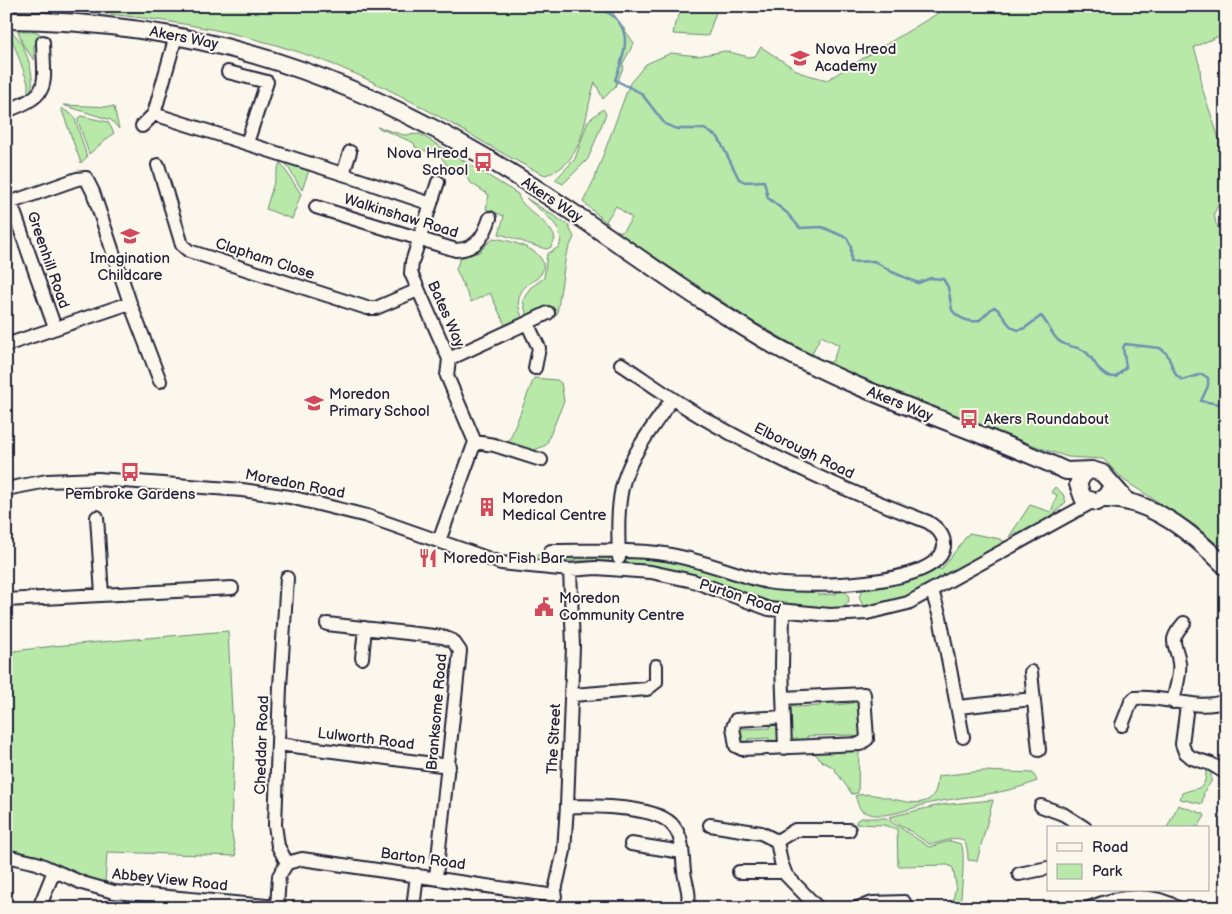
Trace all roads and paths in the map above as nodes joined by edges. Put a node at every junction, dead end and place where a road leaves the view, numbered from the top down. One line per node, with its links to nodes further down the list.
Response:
1 (6, 20): 2 (main road, Akers Way)
2 (176, 36): 6 (street); 31 (main road, Akers Way)
3 (44, 42): 5 (street)
4 (228, 72): 8 (street)
5 (6, 111)
6 (154, 114): 7 (street); 8 (street)
7 (142, 126)
8 (247, 143): 11 (street)
9 (350, 152): 11 (street)
10 (158, 165): 18 (street, Clapham Close)
11 (349, 176): 14 (street)
12 (438, 182): 14 (street, Bates Way)
13 (9, 204): 19 (street); 22 (street, Greenhill Road)
14 (430, 204): 17 (street, Bates Way)
15 (316, 207): 17 (street, Walkinshaw Road)
16 (490, 218): 17 (street, Walkinshaw Road)
17 (419, 240): 18 (street, Bates Way)
18 (418, 290): 24 (street, Bates Way)
19 (130, 303): 22 (street); 27 (street)
20 (548, 313): 21 (street)
21 (527, 323): 24 (street); 26 (street)
22 (55, 328): 23 (street)
23 (6, 345)
24 (449, 359): 29 (street, Bates Way)
25 (621, 364): 28 (street, Elborough Road)
26 (535, 368)
27 (160, 381)
28 (672, 399): 42 (street); 45 (street, Elborough Road)
29 (475, 442): 30 (street); 40 (street)
30 (541, 460)
31 (1066, 471): 32 (main road, Akers Way); 35 (main road, Akers Way)
32 (1087, 472): 33 (main road); 35 (main road)
33 (1108, 481): 36 (main road); 37 (main road)
34 (6, 489): 40 (street, Moredon Road)
35 (1078, 489): 37 (main road); 38 (street)
36 (1126, 500): 37 (main road); 43 (main road)
37 (1097, 501): 38 (street, Purton Road)
38 (1068, 516): 48 (street, Purton Road)
39 (97, 517): 49 (street)
40 (438, 541): 46 (street, Moredon Road)
41 (550, 551): 42 (street, Purton Road)
42 (619, 551): 44 (street); 45 (street, Purton Road)
43 (1226, 567)
44 (619, 569): 46 (street, Purton Road); 52 (street, Purton Road)
45 (924, 569)
46 (570, 570): 59 (street, The Street)
47 (287, 578): 69 (street, Cheddar Road)
48 (932, 591): 52 (street, Purton Road); 65 (street)
49 (102, 595): 50 (street); 51 (street)
50 (6, 600)
51 (220, 601)
52 (783, 612): 60 (street)
53 (1184, 623): 63 (street)
54 (327, 624): 55 (street, Branksome Road)
55 (365, 628): 56 (street); 72 (street, Branksome Road)
56 (362, 658)
57 (656, 666): 59 (street)
58 (1031, 672): 61 (street)
59 (573, 695): 74 (street, The Street)
60 (783, 698): 66 (street); 70 (street)
61 (1033, 698): 65 (street); 71 (street)
62 (1226, 701): 64 (street)
63 (1173, 702): 64 (street); 67 (street)
64 (1187, 705): 73 (street)
65 (958, 706): 68 (street)
66 (784, 718): 70 (street); 70 (street)
67 (1122, 725)
68 (963, 737)
69 (278, 744): 72 (street, Lulworth Road); 83 (street, Cheddar Road)
70 (786, 748)
71 (1039, 750)
72 (449, 766): 90 (street, Branksome Road)
73 (1226, 773)
74 (567, 806): 81 (street); 92 (street, The Street)
75 (1041, 806): 77 (street)
76 (710, 825): 79 (street)
77 (1082, 826)
78 (849, 830): 79 (street)
79 (777, 842): 87 (street)
80 (631, 844): 81 (street)
81 (682, 852): 97 (street)
82 (6, 856): 85 (street, Abbey View Road)
83 (287, 863): 89 (street, Barton Road); 94 (street)
84 (1047, 868): 88 (street)
85 (54, 870): 94 (street, Abbey View Road); 95 (street)
86 (739, 872): 87 (street)
87 (784, 872): 98 (street)
88 (1019, 874)
89 (417, 875): 90 (street, Barton Road); 96 (street)
90 (436, 877): 92 (street, Barton Road)
91 (1154, 894): 100 (street); 101 (street)
92 (553, 902)
93 (904, 902): 99 (street)
94 (277, 907)
95 (39, 908)
96 (413, 908)
97 (685, 908)
98 (818, 908)
99 (856, 908)
100 (1089, 908)
101 (1178, 908)

